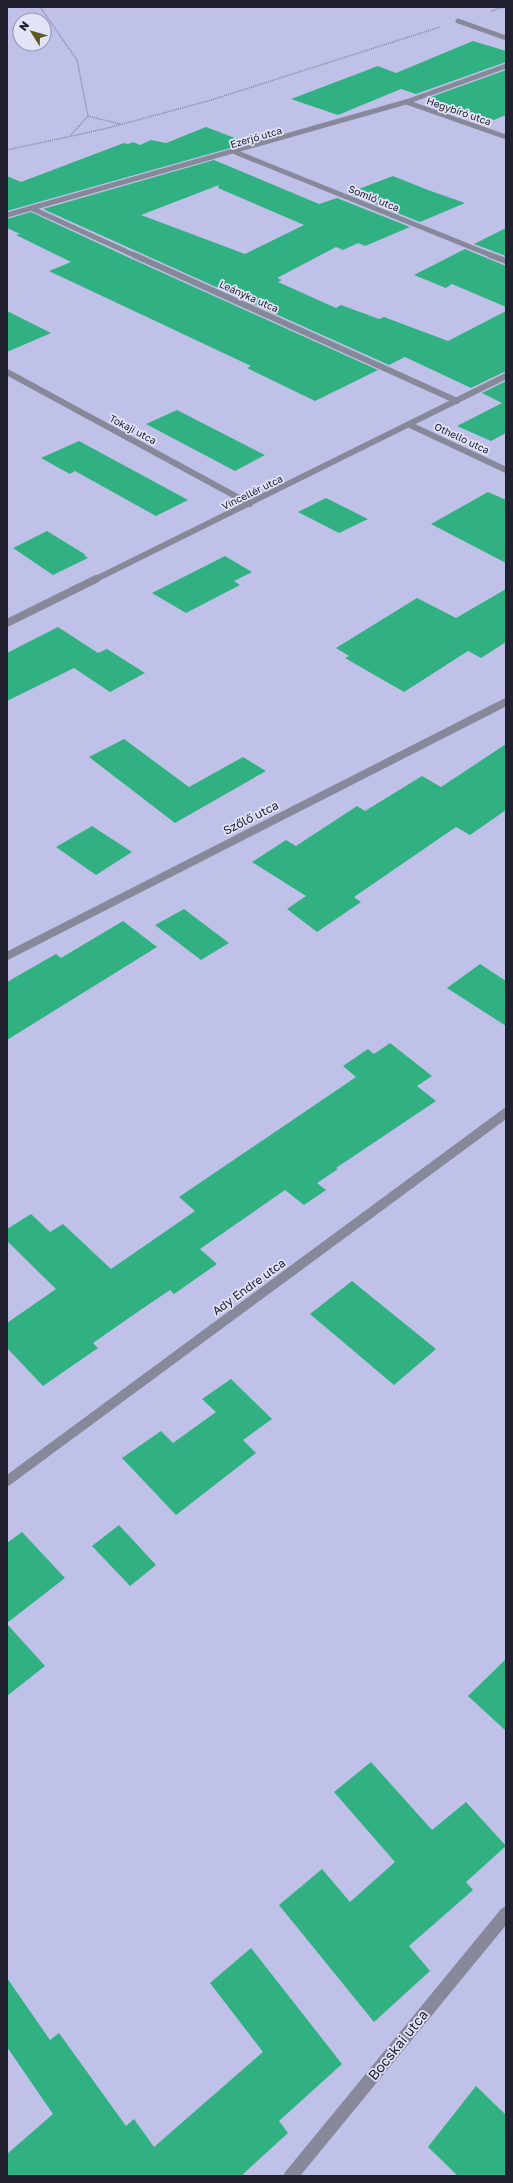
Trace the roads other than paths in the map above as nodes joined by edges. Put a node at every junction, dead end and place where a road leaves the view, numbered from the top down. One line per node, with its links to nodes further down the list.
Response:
1 (458, 21): 2 (street)
2 (506, 38)
3 (506, 66): 4 (street, Ezerjó utca)
4 (406, 102): 5 (street, Hegybíró utca); 6 (street, Ezerjó utca)
5 (506, 137)
6 (235, 152): 7 (street, Ezerjó utca); 9 (street, Somló utca)
7 (33, 209): 8 (street, Ezerjó utca); 12 (street, Leányka utca)
8 (7, 215)
9 (506, 261)
10 (7, 372): 15 (street, Tokaji utca)
11 (506, 376): 12 (street, Vincellér utca)
12 (456, 401): 13 (street, Vincellér utca)
13 (410, 425): 14 (street, Othello utca); 15 (street, Vincellér utca)
14 (506, 470)
15 (250, 504): 16 (street, Vincellér utca)
16 (7, 623)
17 (506, 702): 18 (street, Szőlő utca)
18 (7, 956)
19 (506, 1113): 20 (street, Ady Endre utca)
20 (7, 1481)
21 (506, 1914): 22 (street, Bocskai utca)
22 (291, 2176)

